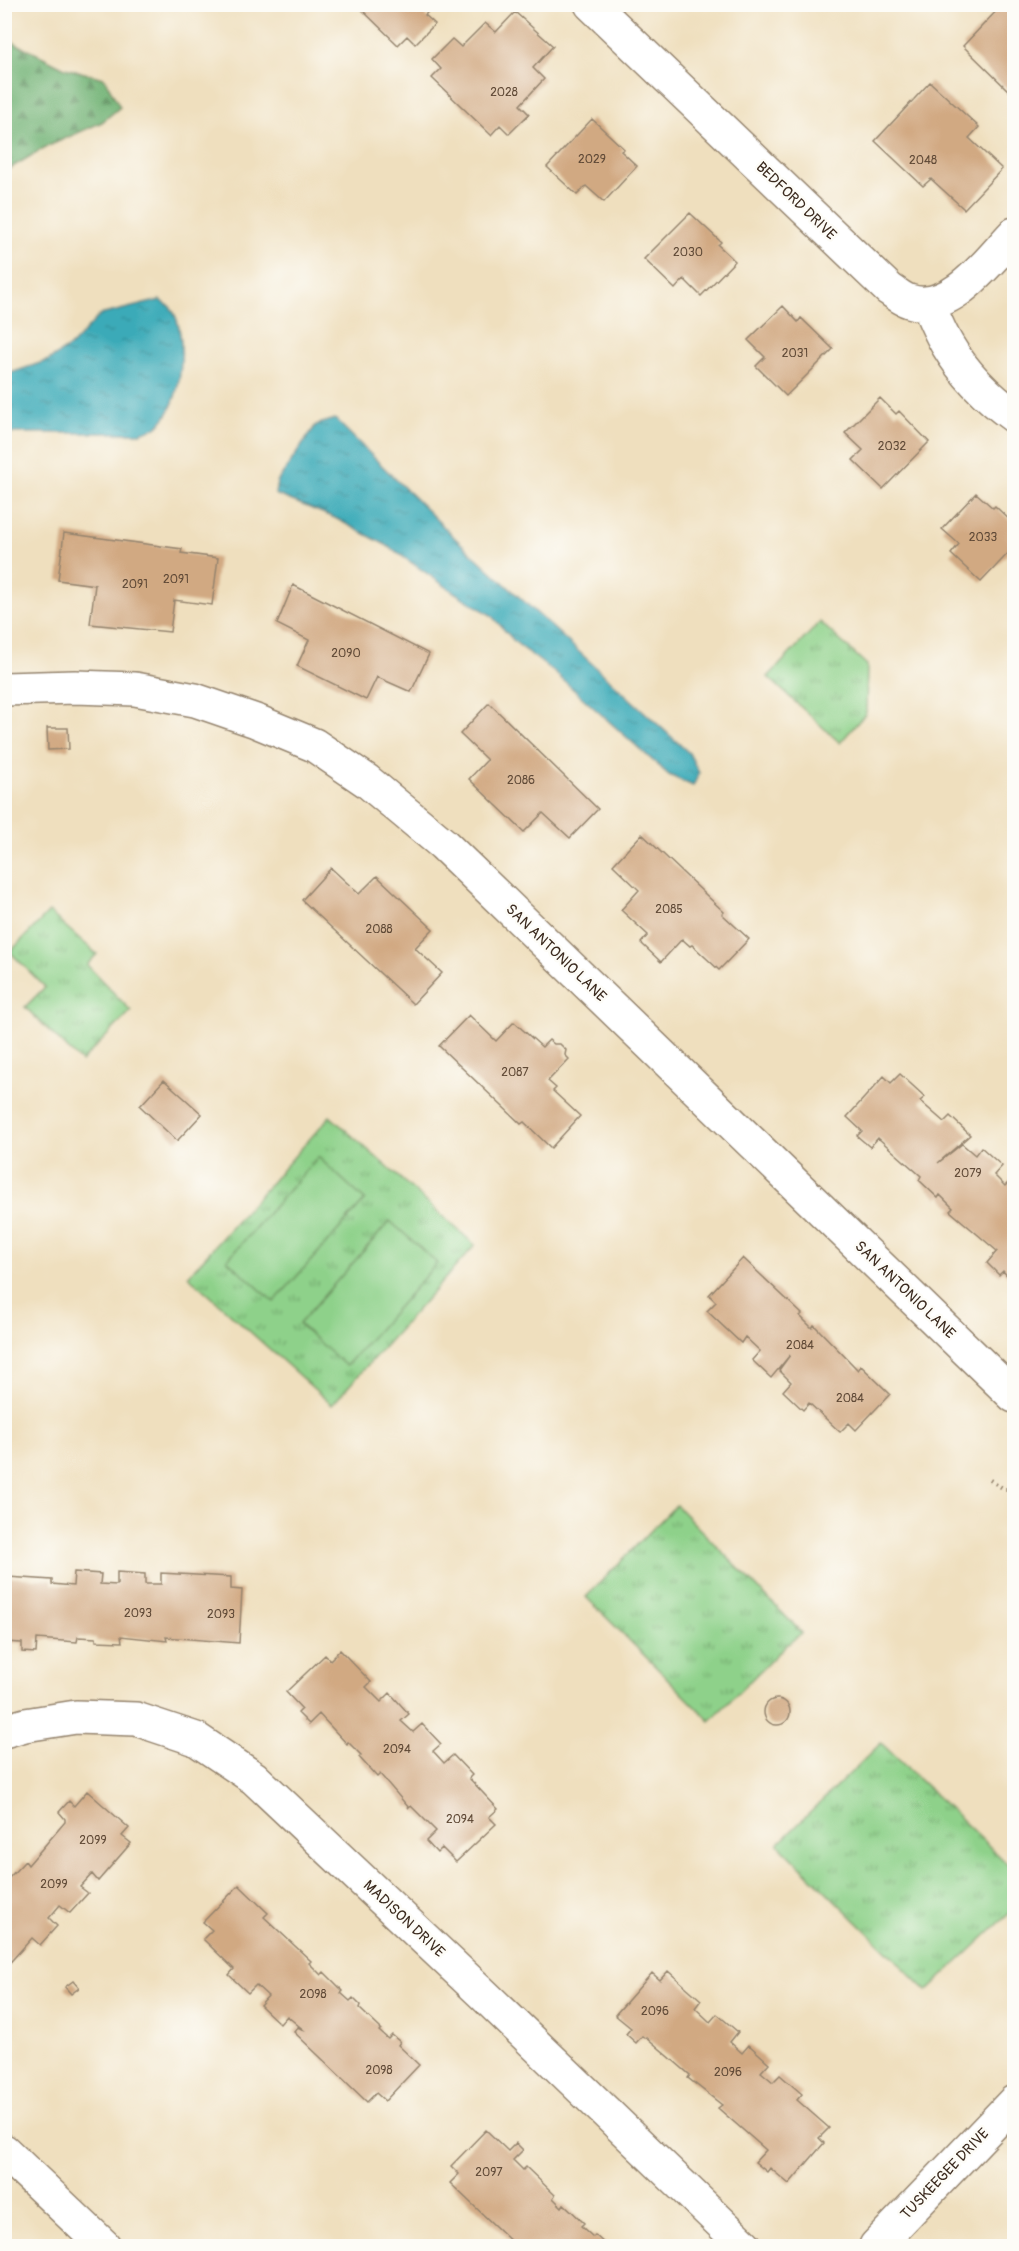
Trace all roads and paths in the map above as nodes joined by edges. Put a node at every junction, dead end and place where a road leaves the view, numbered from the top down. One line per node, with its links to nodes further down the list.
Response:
1 (591, 4): 3 (street, BEDFORD DRIVE)
2 (1014, 234): 3 (street)
3 (928, 304): 4 (street)
4 (1014, 416)
5 (4, 689): 6 (street, SAN ANTONIO LANE)
6 (1014, 1396)
7 (990, 1480): 8 (path)
8 (1014, 1489)
9 (4, 1731): 13 (street, MADISON DRIVE)
10 (1014, 2102): 14 (street, TUSKEEGEE DRIVE)
11 (4, 2151): 12 (street)
12 (104, 2247)
13 (745, 2247)
14 (876, 2247)

